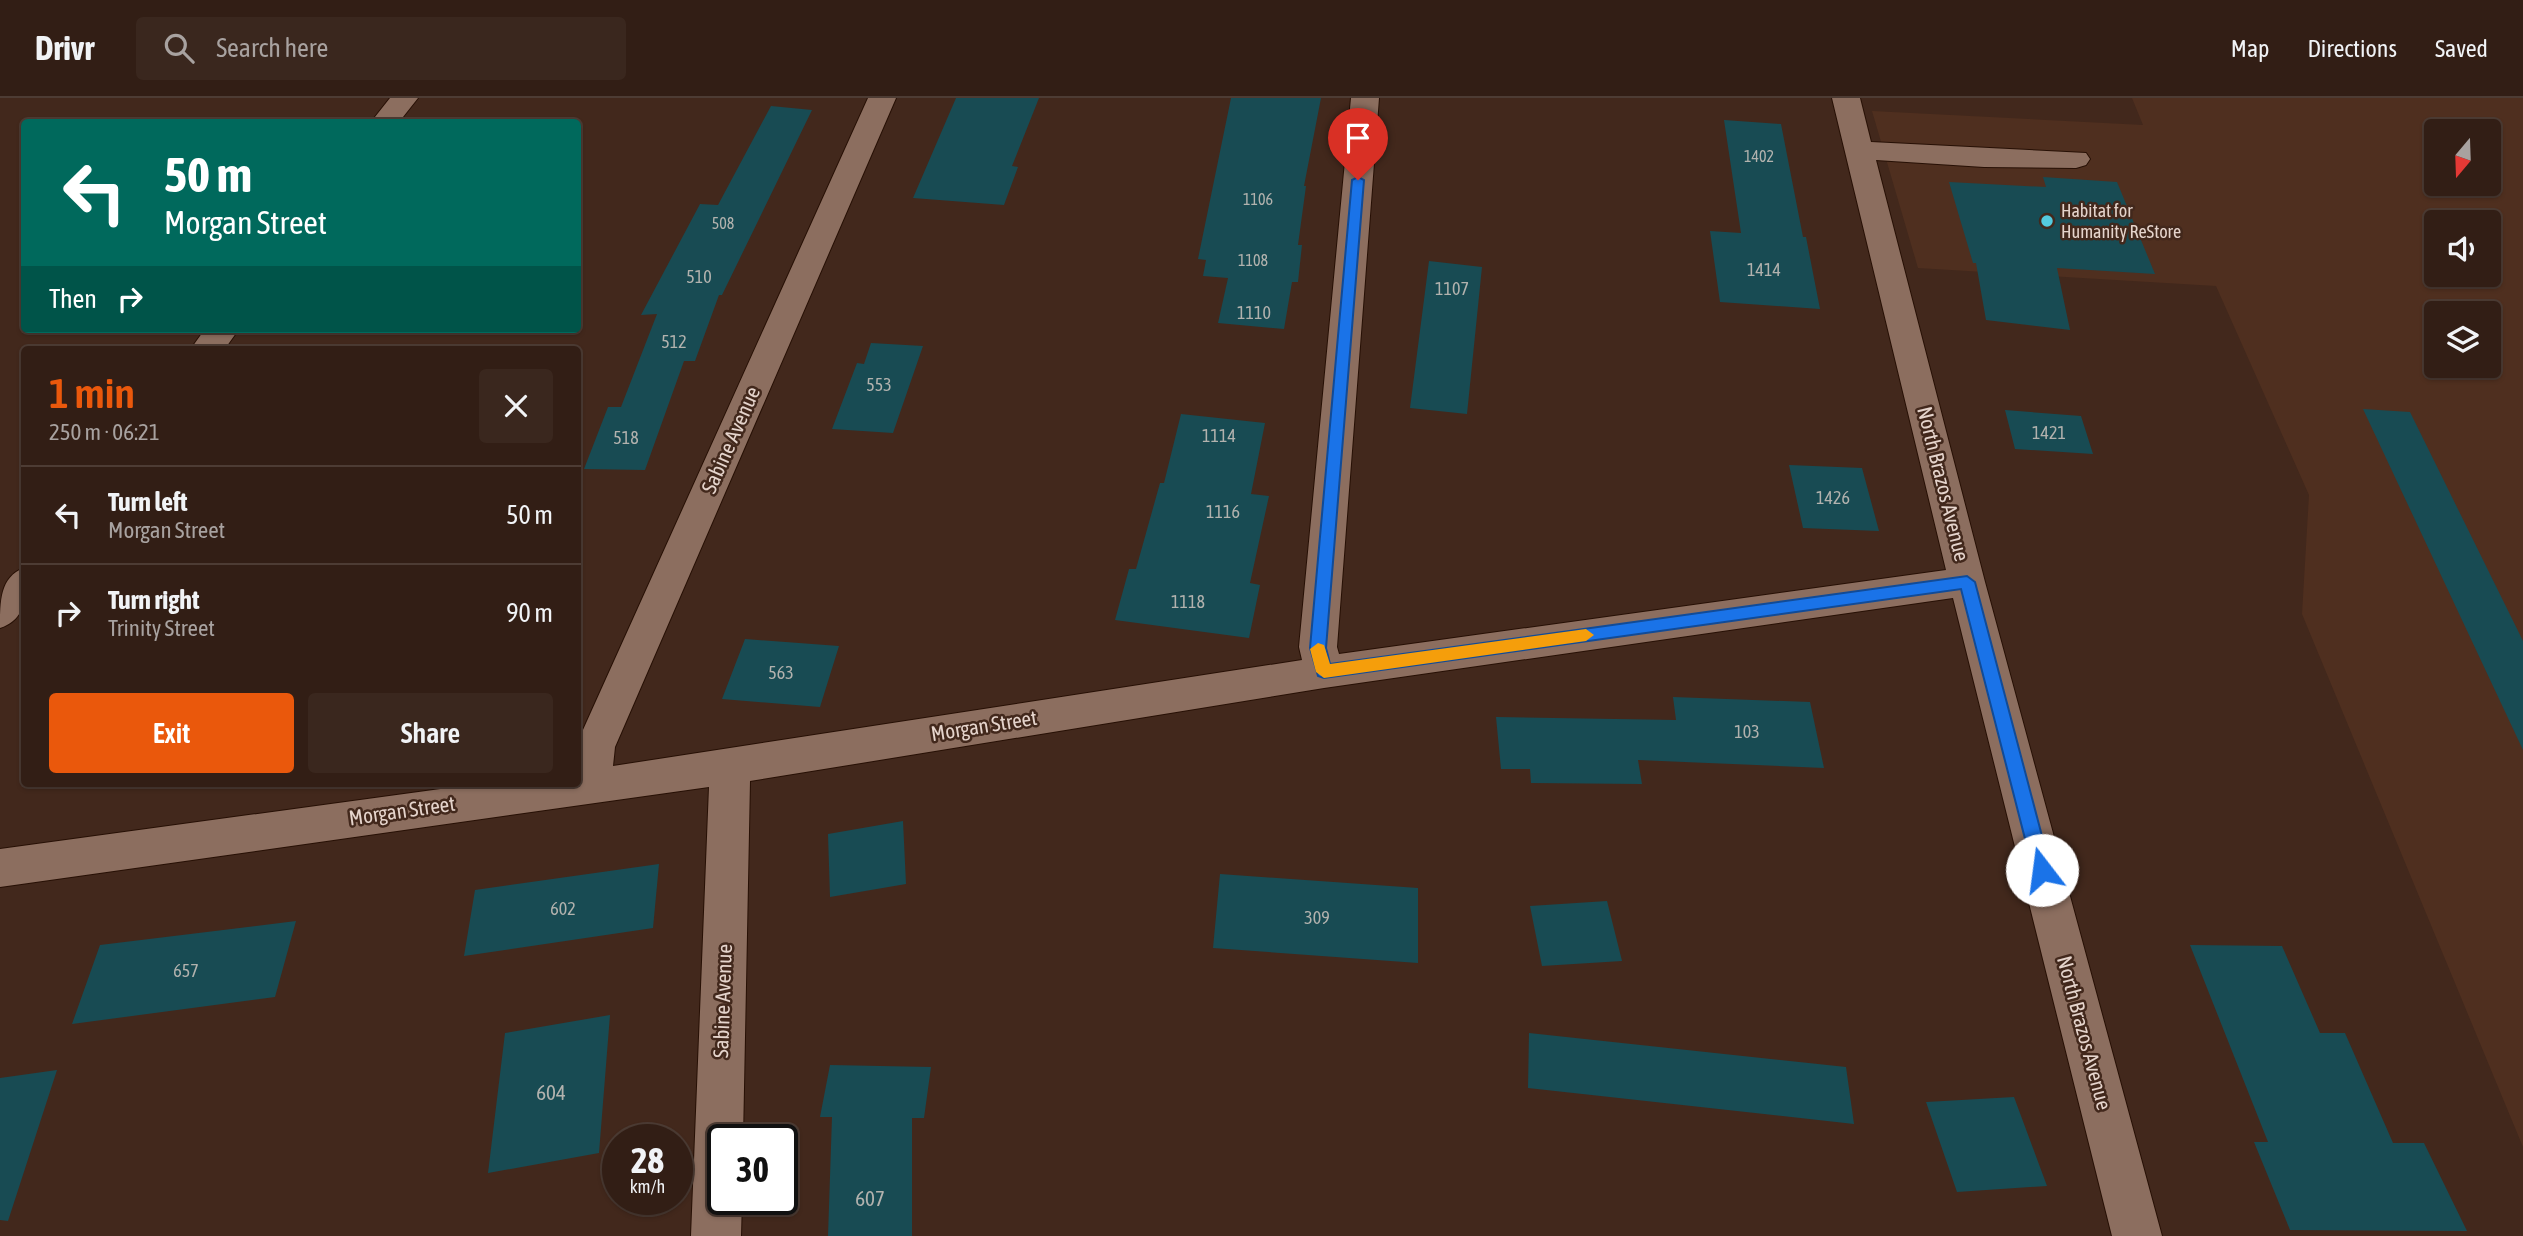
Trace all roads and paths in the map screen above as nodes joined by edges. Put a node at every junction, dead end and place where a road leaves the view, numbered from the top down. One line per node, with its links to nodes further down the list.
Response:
1 (404, 98): 5 (street)
2 (882, 98): 13 (street, Sabine Avenue)
3 (1365, 98): 11 (street)
4 (1846, 98): 6 (street, North Brazos Avenue)
5 (387, 119)
6 (1860, 150): 7 (street); 8 (street, North Brazos Avenue)
7 (2076, 159)
8 (1967, 582): 11 (street, Morgan Street); 18 (street, North Brazos Avenue)
9 (21, 586): 10 (street)
10 (0, 613)
11 (1324, 672): 12 (street, Morgan Street)
12 (730, 767): 13 (street, Morgan Street); 17 (street, Sabine Avenue)
13 (590, 785): 14 (street, Morgan Street)
14 (581, 786)
15 (576, 787): 16 (street, Morgan Street)
16 (0, 868)
17 (716, 1236)
18 (2137, 1236)

